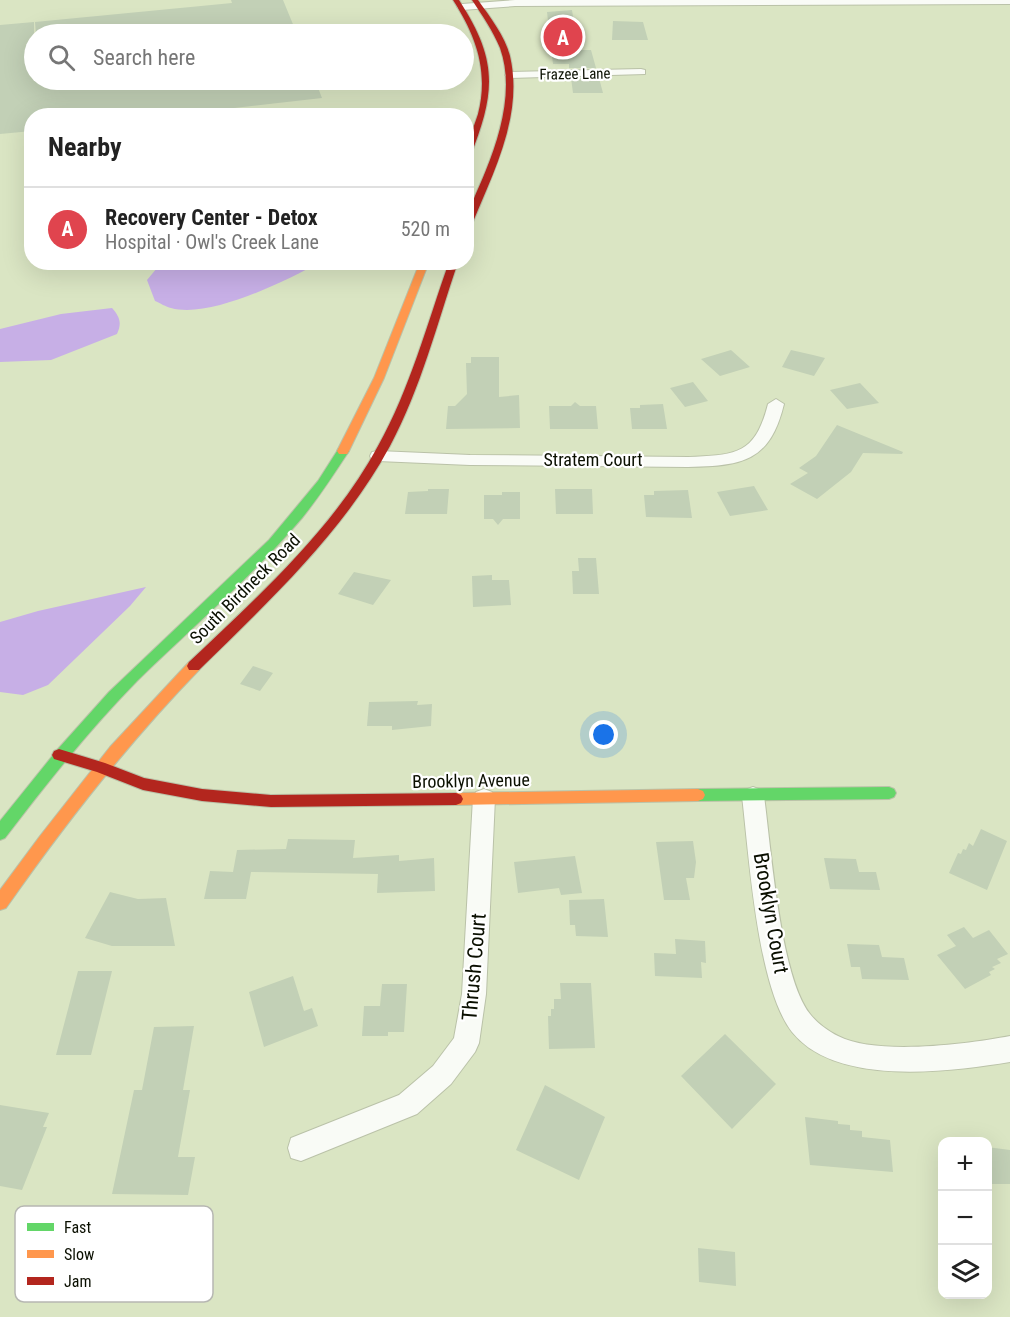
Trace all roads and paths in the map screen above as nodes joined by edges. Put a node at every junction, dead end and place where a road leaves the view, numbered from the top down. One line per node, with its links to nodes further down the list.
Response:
1 (1010, 1): 2 (street)
2 (478, 3): 3 (street); 7 (main road)
3 (459, 4): 4 (main road)
4 (471, 24)
5 (474, 30): 8 (main road)
6 (641, 72): 7 (street, Frazee Lane)
7 (510, 75): 9 (main road)
8 (474, 136)
9 (474, 208)
10 (422, 270): 14 (main road, South Birdneck Road)
11 (451, 270): 13 (main road, South Birdneck Road)
12 (776, 404): 13 (street, Stratem Court)
13 (378, 456): 15 (main road, South Birdneck Road)
14 (59, 755): 15 (main road, Brooklyn Avenue); 19 (main road, South Birdneck Road)
15 (100, 767): 18 (main road, Brooklyn Avenue); 20 (main road, South Birdneck Road)
16 (889, 793): 17 (main road, Brooklyn Avenue)
17 (753, 796): 18 (main road, Brooklyn Avenue); 21 (street, Brooklyn Court)
18 (484, 798): 22 (street, Thrush Court)
19 (0, 833)
20 (0, 903)
21 (1010, 1049)
22 (301, 1148)

